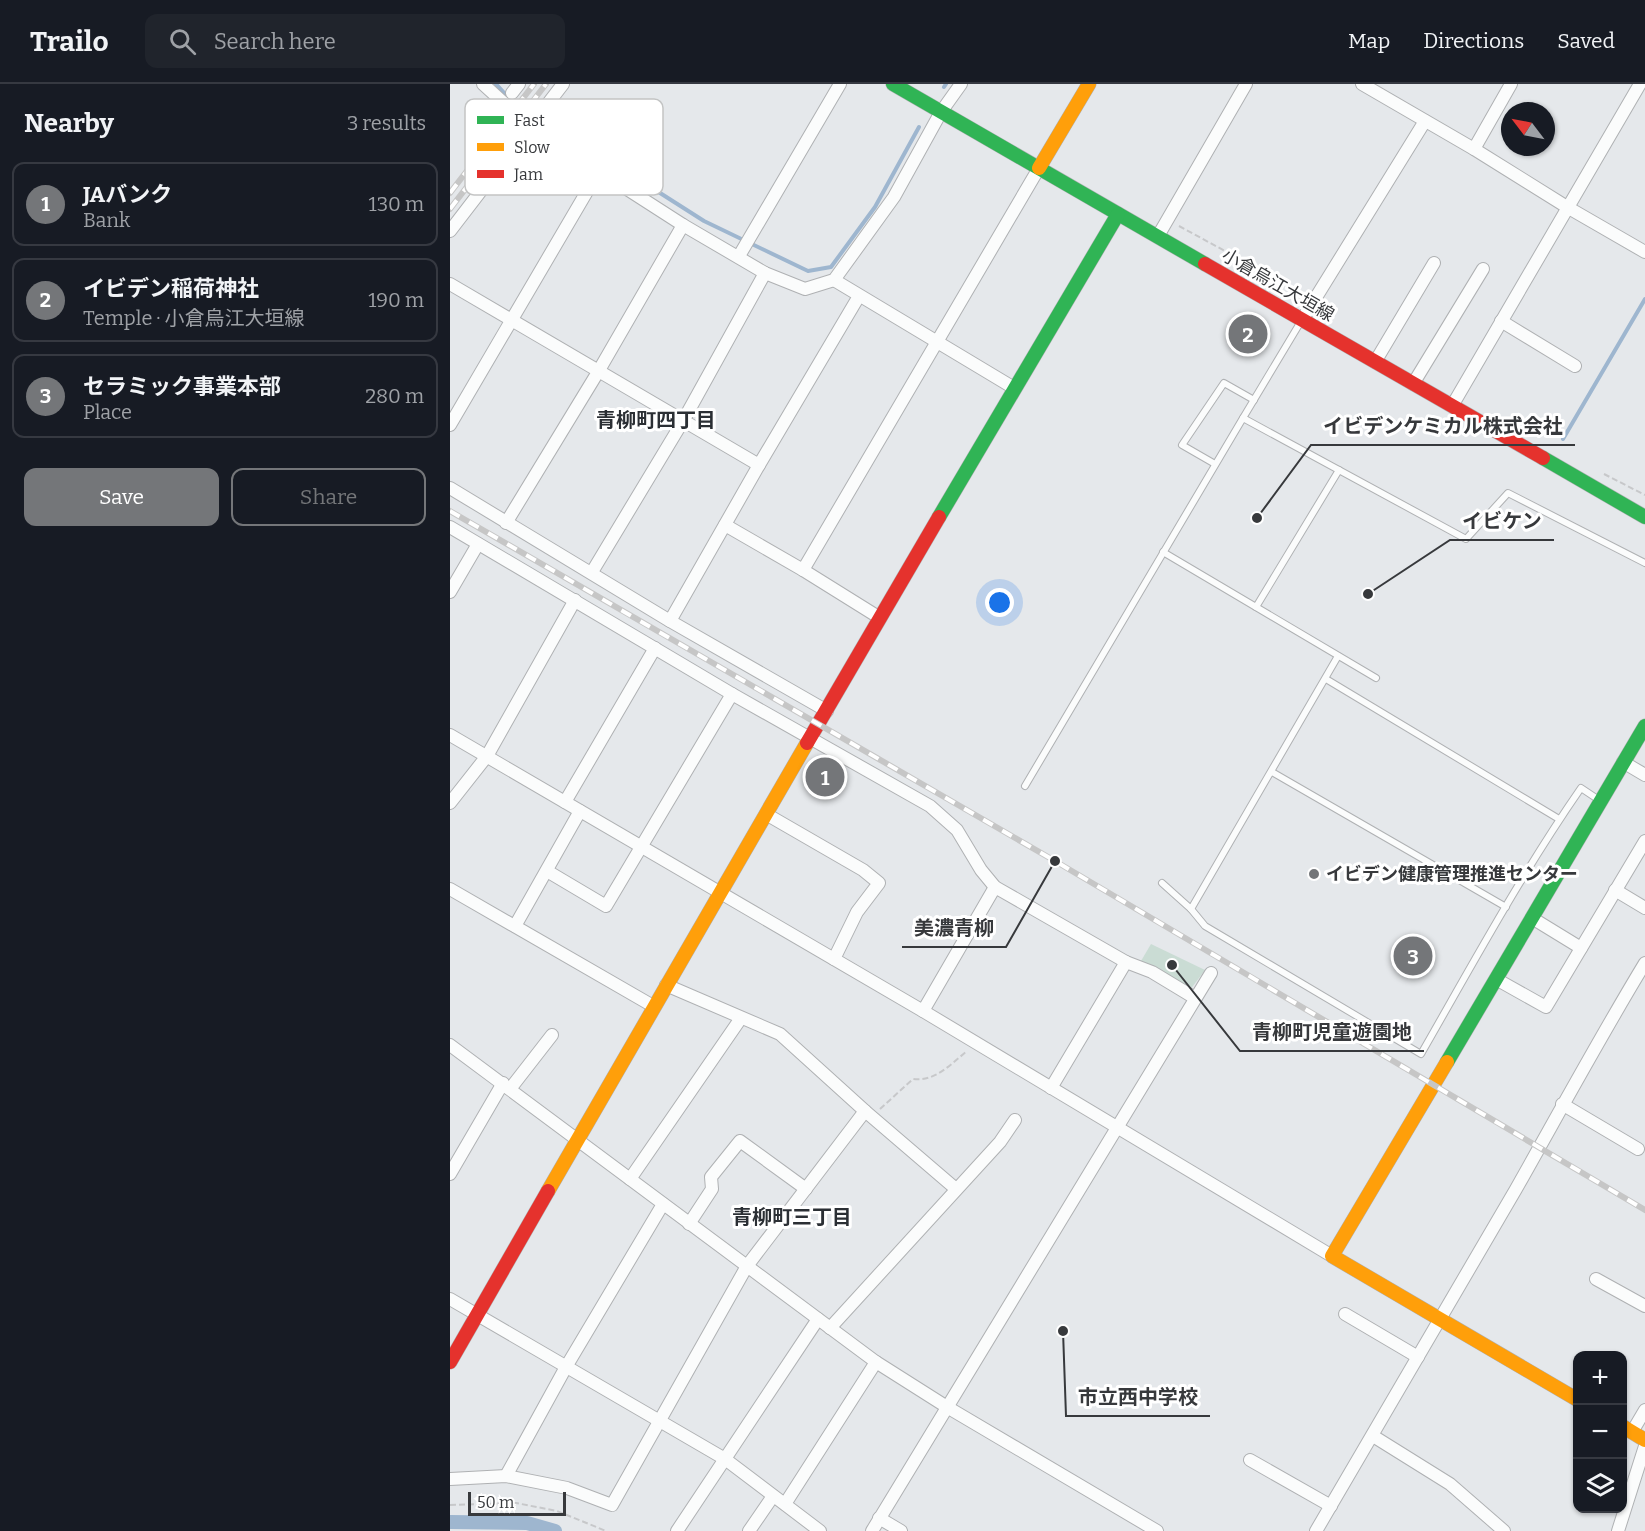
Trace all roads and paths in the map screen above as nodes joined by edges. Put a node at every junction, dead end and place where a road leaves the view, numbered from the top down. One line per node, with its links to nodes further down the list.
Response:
1 (483, 84): 11 (street)
2 (562, 84): 12 (street)
3 (840, 84): 26 (street)
4 (893, 84): 13 (street, 小倉烏江大垣線)
5 (961, 84): 13 (street)
6 (1089, 84): 16 (street)
7 (1246, 84): 24 (street)
8 (1362, 84): 14 (street)
9 (1511, 84): 15 (street)
10 (1640, 84): 20 (street)
11 (499, 99)
12 (550, 99)
13 (941, 112): 16 (street, 小倉烏江大垣線); 30 (street)
14 (1425, 121): 15 (street); 34 (street)
15 (1474, 148): 20 (street)
16 (1039, 168): 21 (street, 小倉烏江大垣線); 36 (street)
17 (477, 195): 23 (street)
18 (585, 195): 33 (street)
19 (636, 195): 22 (street)
20 (1567, 207): 25 (street); 35 (street)
21 (1118, 214): 24 (street, 小倉烏江大垣線); 41 (street)
22 (683, 225): 26 (street); 39 (street)
23 (450, 231)
24 (1158, 236): 34 (street, 小倉烏江大垣線)
25 (1645, 252)
26 (741, 253): 29 (street)
27 (1434, 263): 37 (street)
28 (1483, 269): 40 (street)
29 (765, 273): 30 (street); 45 (street)
30 (834, 280): 32 (street)
31 (450, 284): 33 (street)
32 (859, 296): 36 (street); 48 (street)
33 (512, 319): 39 (street); 46 (street)
34 (1302, 320): 37 (street, 小倉烏江大垣線); 42 (lane)
35 (1501, 321): 38 (street); 43 (street)
36 (937, 342): 41 (street); 58 (street)
37 (1375, 362): 40 (street, 小倉烏江大垣線)
38 (1575, 366)
39 (598, 372): 45 (street); 52 (street)
40 (1413, 384): 43 (street, 小倉烏江大垣線)
41 (1014, 388): 63 (street)
42 (1254, 400): 44 (lane); 47 (lane)
43 (1452, 406): 51 (street, 小倉烏江大垣線)
44 (1243, 418): 47 (lane); 49 (lane)
45 (683, 421): 48 (street); 59 (street)
46 (450, 425)
47 (1215, 464): 56 (lane)
48 (759, 465): 53 (street)
49 (1339, 470): 57 (lane); 62 (lane)
50 (450, 488): 52 (street)
51 (1645, 517)
52 (506, 523): 59 (street)
53 (725, 525): 58 (street); 64 (street)
54 (450, 527): 55 (street)
55 (478, 544): 60 (street); 61 (street)
56 (1163, 552): 62 (lane); 78 (lane)
57 (1645, 562)
58 (803, 570): 63 (street)
59 (592, 572): 64 (street)
60 (450, 592)
61 (575, 600): 65 (street); 74 (street)
62 (1256, 607): 66 (lane)
63 (880, 618): 70 (street)
64 (670, 621): 70 (street)
65 (654, 648): 69 (street); 80 (street)
66 (1338, 656): 67 (lane); 68 (lane)
67 (1376, 678)
68 (1326, 679): 76 (lane); 84 (lane)
69 (732, 694): 73 (street); 86 (street)
70 (827, 711): 73 (street)
71 (1645, 726): 75 (street)
72 (450, 735): 74 (street)
73 (811, 739): 83 (street); 89 (street)
74 (487, 756): 80 (street); 81 (street)
75 (1623, 762): 77 (street); 79 (street)
76 (1272, 772): 93 (lane); 95 (lane)
77 (1645, 775)
78 (1024, 786)
79 (1601, 801): 84 (lane); 96 (street)
80 (565, 802): 82 (street)
81 (450, 803)
82 (580, 811): 86 (street); 87 (street)
83 (766, 814): 92 (street); 99 (street)
84 (1559, 819): 93 (lane)
85 (1645, 841): 91 (street)
86 (642, 848): 87 (street); 92 (street)
87 (546, 871): 97 (street)
88 (1162, 883): 95 (lane)
89 (995, 887): 100 (street); 107 (street)
90 (450, 890): 97 (street)
91 (1615, 890): 94 (street); 98 (street)
92 (720, 893): 99 (street); 104 (street)
93 (1506, 907): 95 (lane)
94 (1645, 908)
95 (1191, 909)
96 (1532, 918): 98 (street); 103 (street)
97 (515, 926): 106 (street)
98 (1581, 948): 103 (street)
99 (834, 959): 107 (street)
100 (1126, 962): 105 (street); 113 (street)
101 (1645, 963): 114 (street)
102 (1210, 973): 105 (street)
103 (1496, 979): 126 (street)
104 (666, 985): 106 (street); 108 (street)
105 (1195, 998): 117 (street)
106 (653, 1006): 118 (street)
107 (923, 1011): 110 (street)
108 (741, 1018): 115 (street); 121 (street)
109 (552, 1035): 112 (street)
110 (976, 1043): 113 (street); 115 (path)
111 (450, 1045): 112 (street)
112 (506, 1086): 118 (street); 120 (street)
113 (1051, 1088): 117 (street)
114 (1562, 1104): 119 (street); 134 (street)
115 (868, 1114): 122 (street); 123 (street)
116 (1015, 1120): 123 (street)
117 (1117, 1128): 126 (street); 141 (street)
118 (577, 1139): 121 (street); 132 (street)
119 (1638, 1149)
120 (450, 1174)
121 (630, 1179): 124 (street)
122 (806, 1189): 125 (street); 127 (street)
123 (956, 1189): 135 (street)
124 (663, 1204): 125 (street); 139 (street)
125 (689, 1224): 127 (street)
126 (1332, 1256): 134 (street)
127 (747, 1266): 133 (street); 143 (street)
128 (1596, 1278): 130 (street)
129 (450, 1299): 132 (street)
130 (1645, 1306)
131 (1345, 1314): 136 (street)
132 (477, 1315): 137 (street); 139 (street)
133 (818, 1319): 135 (street); 148 (street)
134 (1440, 1320): 136 (street); 140 (street)
135 (830, 1328): 138 (street)
136 (1418, 1357): 145 (street)
137 (450, 1362)
138 (876, 1362): 141 (street); 153 (street)
139 (566, 1367): 143 (street); 150 (street)
140 (1573, 1397)
141 (947, 1407): 156 (street); 163 (street)
142 (1645, 1410): 144 (street)
143 (659, 1420): 148 (street); 150 (street)
144 (1627, 1429): 146 (street)
145 (1373, 1436): 155 (street); 165 (street)
146 (1645, 1440)
147 (1645, 1446): 166 (street)
148 (725, 1459): 152 (street); 158 (street)
149 (1250, 1460): 155 (street)
150 (506, 1476): 151 (street)
151 (450, 1479)
152 (773, 1496): 153 (street); 159 (street)
153 (785, 1504): 160 (street)
154 (450, 1505): 157 (path)
155 (1330, 1506): 164 (street)
156 (879, 1518): 161 (street); 162 (street)
157 (606, 1531)
158 (677, 1531)
159 (749, 1531)
160 (820, 1531)
161 (872, 1531)
162 (901, 1531)
163 (1157, 1531)
164 (1316, 1531)
165 (1504, 1531)
166 (1618, 1531)

